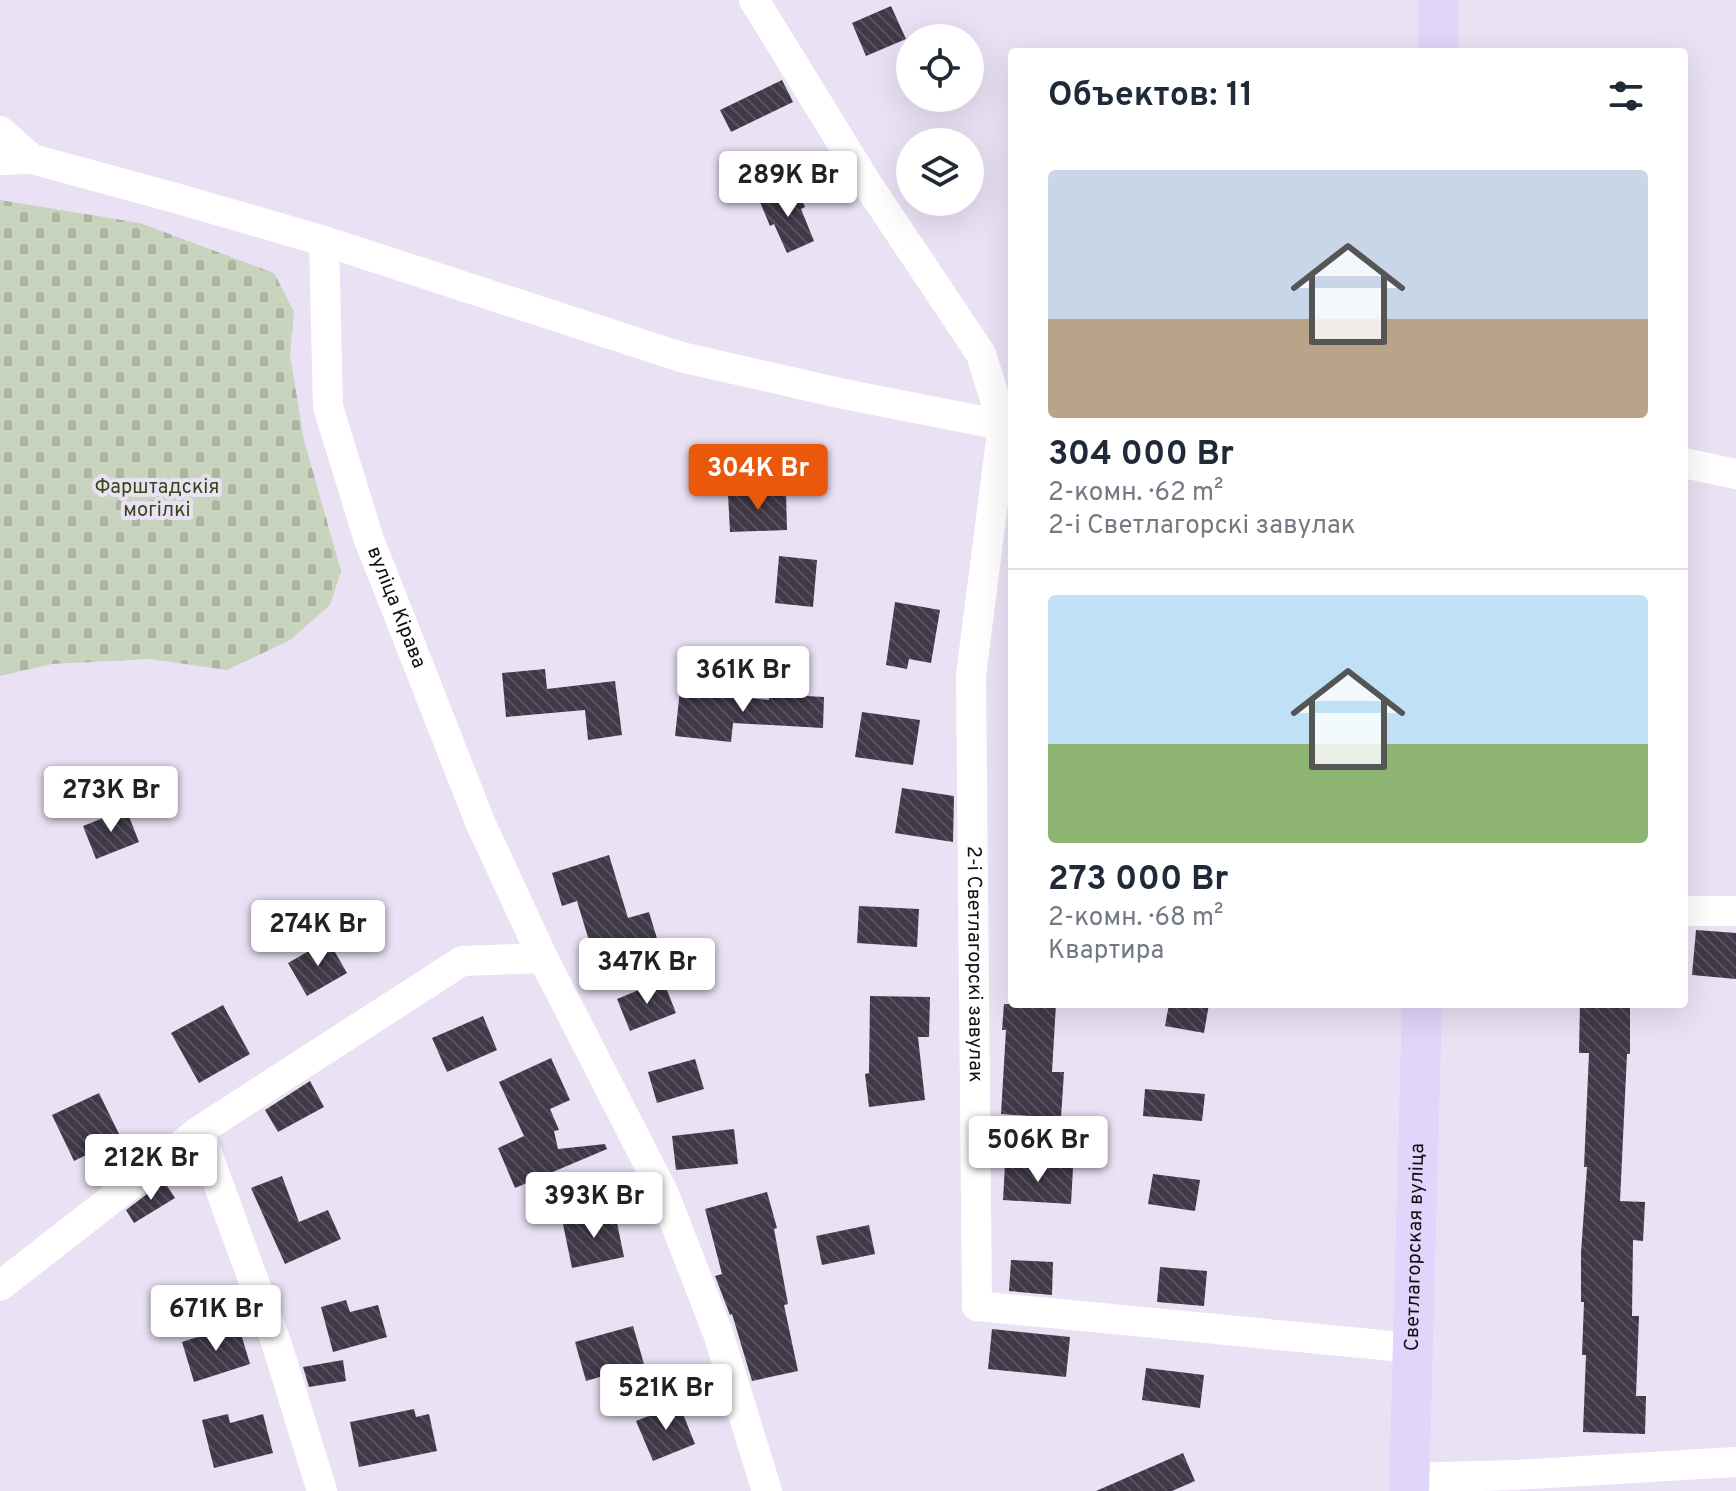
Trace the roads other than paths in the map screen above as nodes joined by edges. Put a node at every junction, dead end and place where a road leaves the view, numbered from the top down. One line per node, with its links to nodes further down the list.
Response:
1 (754, 0): 8 (street)
2 (1438, 0): 3 (main road)
3 (1438, 48)
4 (0, 131): 5 (street)
5 (32, 159): 6 (street); 7 (street)
6 (0, 160)
7 (324, 241): 8 (street); 13 (street, вуліца Кірава)
8 (1008, 426): 17 (street, 2-і Светлагорскі завулак)
9 (1688, 464): 10 (street)
10 (1736, 474)
11 (1688, 911): 12 (street)
12 (1736, 911)
13 (543, 958): 15 (street); 22 (street, вуліца Кірава)
14 (1422, 1008): 17 (main road, Светлагорская вуліца)
15 (199, 1131): 16 (street); 21 (street)
16 (0, 1286)
17 (1413, 1348): 20 (main road, Светлагорская вуліца)
18 (1736, 1462): 19 (street)
19 (1570, 1482): 20 (street)
20 (1409, 1485)
21 (322, 1491)
22 (767, 1491)

